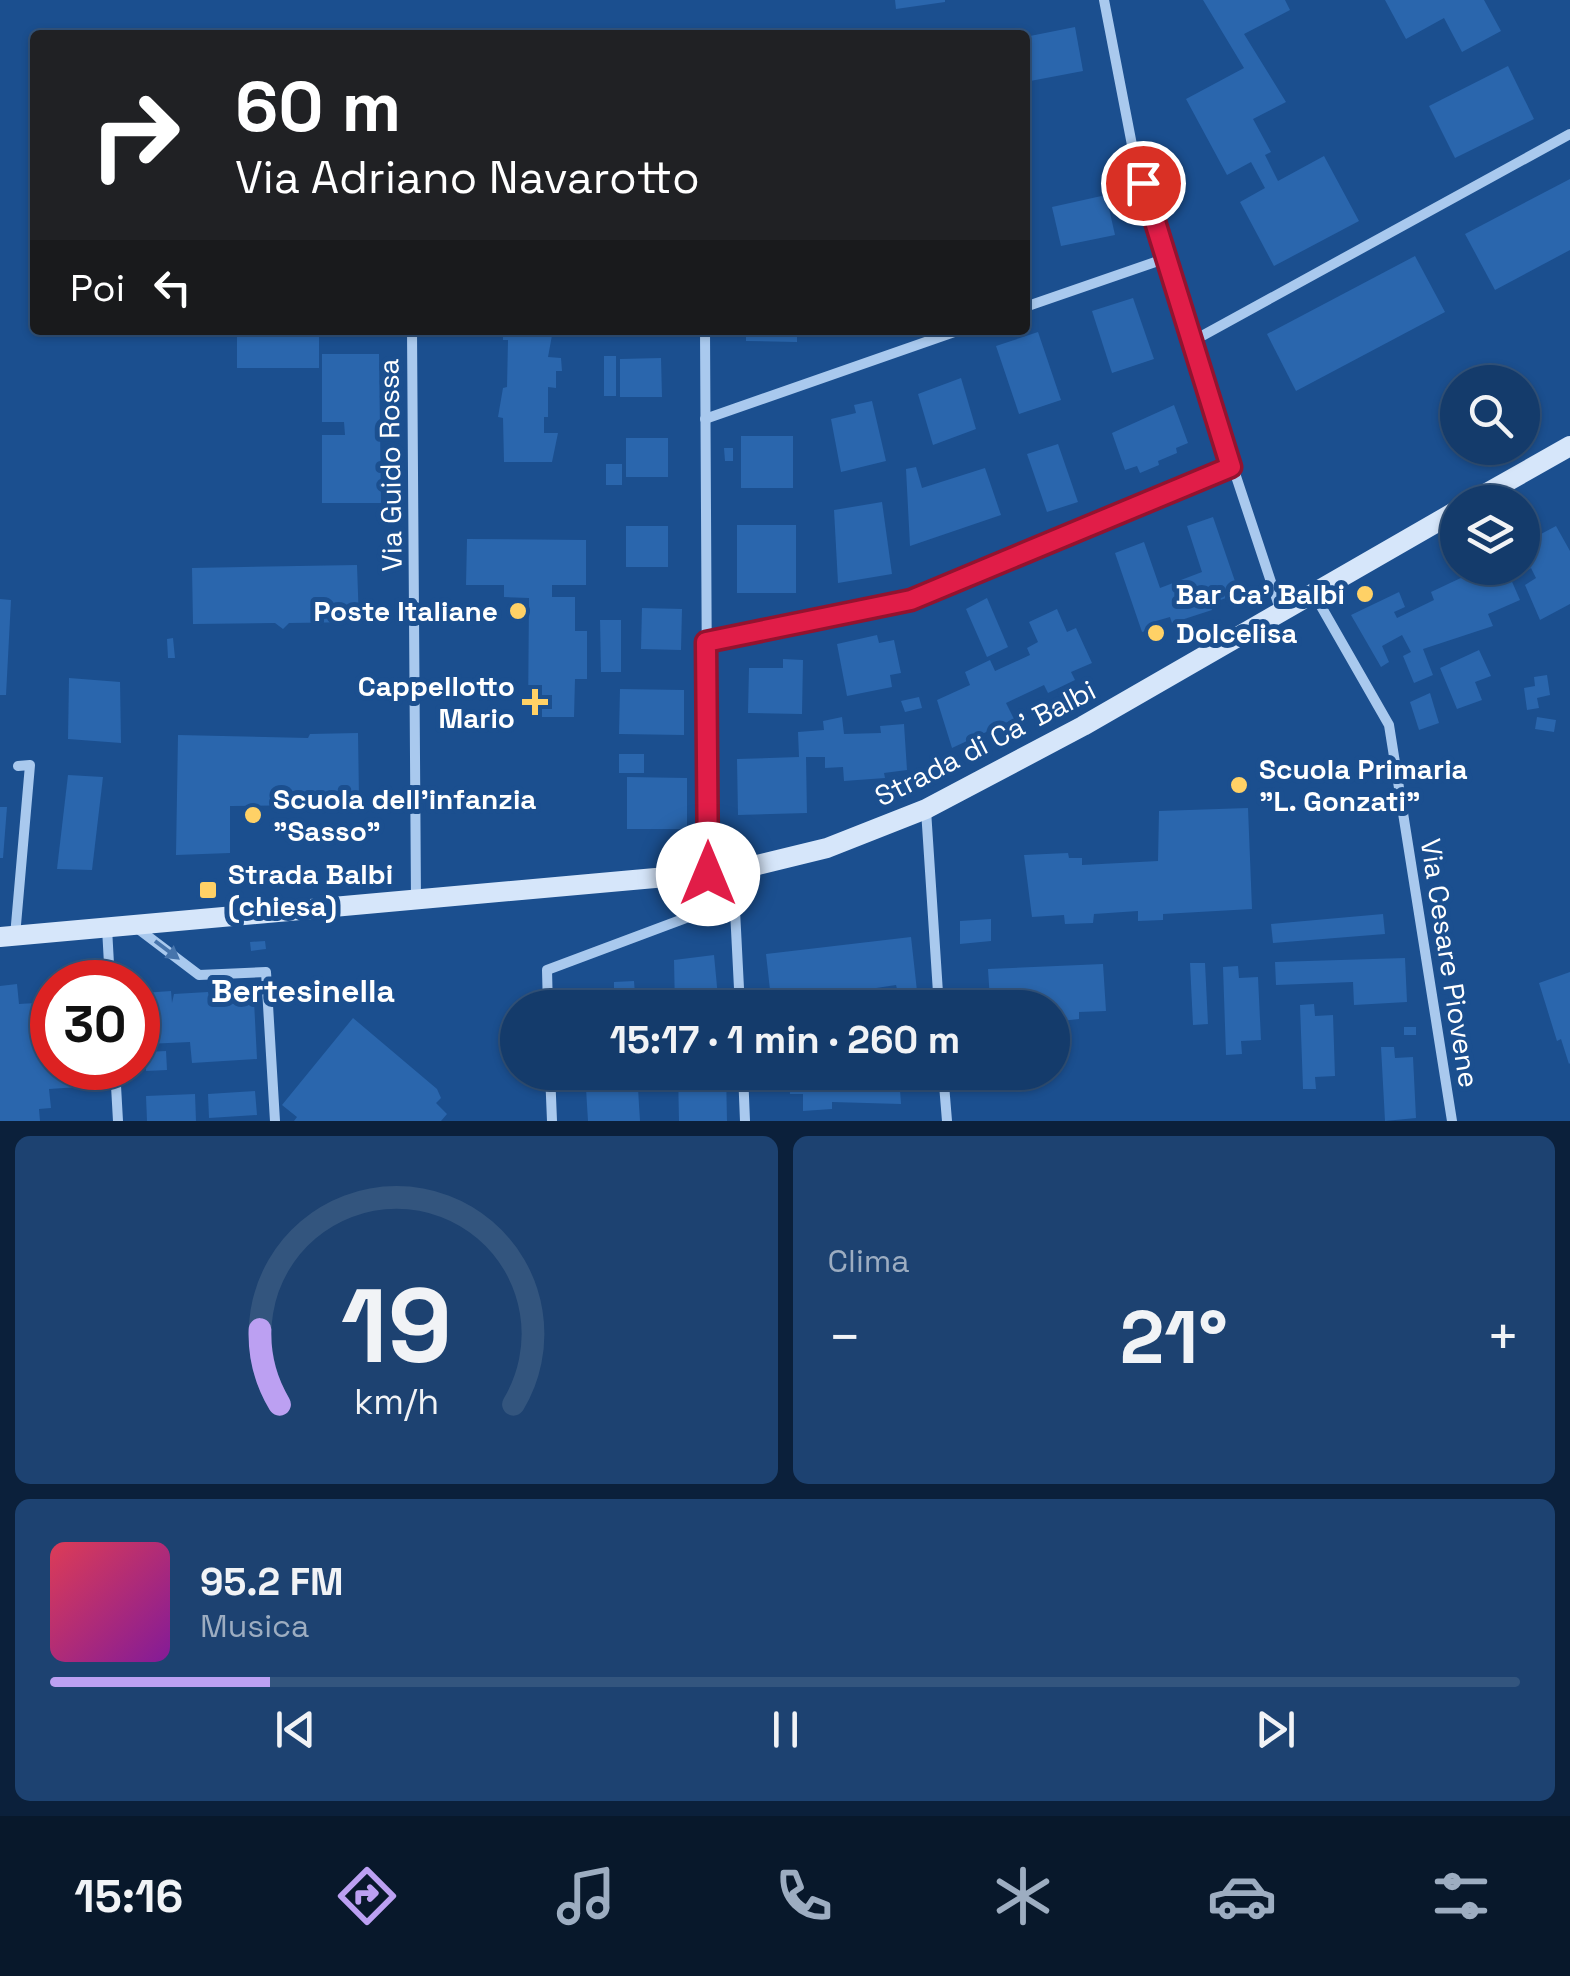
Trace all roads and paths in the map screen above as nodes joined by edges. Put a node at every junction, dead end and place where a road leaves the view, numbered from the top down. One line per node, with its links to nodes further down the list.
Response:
1 (1104, 0): 3 (street)
2 (1570, 134): 8 (street)
3 (1164, 258): 4 (street); 8 (street)
4 (1030, 305)
5 (412, 335): 21 (street, Via Guido Rossa)
6 (705, 335): 9 (street)
7 (946, 335): 9 (street)
8 (1191, 342): 11 (street)
9 (705, 419): 16 (street)
10 (1570, 446): 12 (main road)
11 (1231, 467): 15 (street); 16 (street)
12 (1501, 485)
13 (1440, 520): 14 (main road, Strada di Ca' Balbi)
14 (1313, 593): 15 (main road, Strada di Ca' Balbi); 39 (street, Via Cesare Piovene)
15 (1280, 612): 18 (main road, Strada di Ca' Balbi)
16 (706, 642): 20 (street)
17 (18, 766): 25 (street, Strada di Ca' Balbi)
18 (926, 809): 19 (main road, Strada di Ca' Balbi); 29 (street)
19 (733, 872): 20 (main road, Strada di Ca' Balbi); 22 (street)
20 (708, 874): 21 (main road, Strada di Ca' Balbi)
21 (416, 900): 23 (main road, Strada di Ca' Balbi)
22 (734, 900): 27 (street); 28 (street)
23 (134, 926): 24 (main road, Strada di Ca' Balbi); 35 (street, one-way to 35)
24 (106, 928): 25 (main road, Strada di Ca' Balbi); 26 (street)
25 (7, 937)
26 (108, 960)
27 (548, 990)
28 (739, 990)
29 (938, 990)
30 (116, 1090): 34 (street)
31 (551, 1090): 36 (street)
32 (744, 1090): 37 (street)
33 (945, 1090): 38 (street)
34 (118, 1121)
35 (274, 1121)
36 (552, 1121)
37 (745, 1121)
38 (946, 1121)
39 (1452, 1121)

